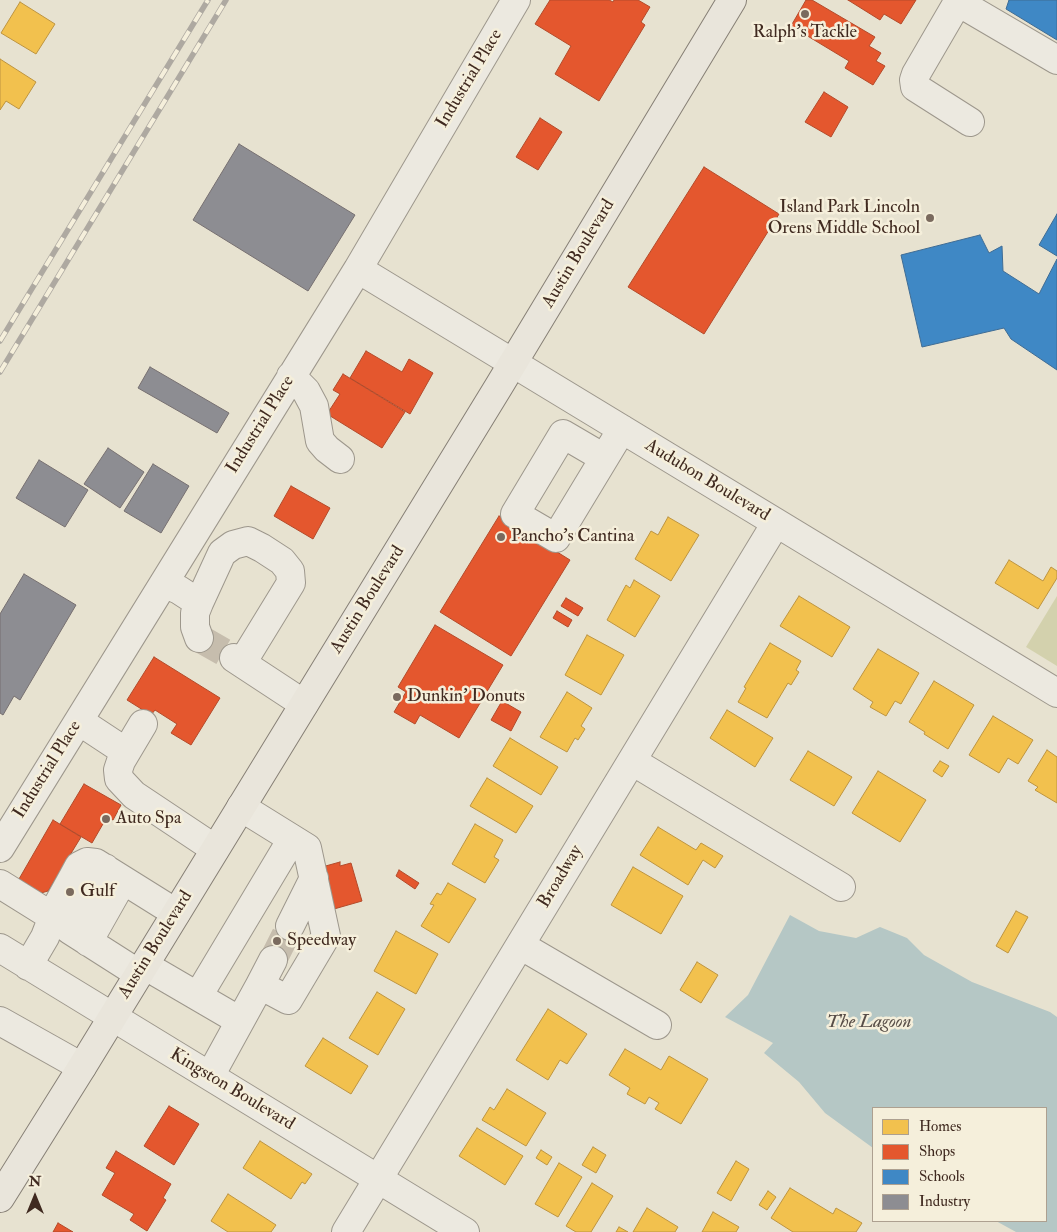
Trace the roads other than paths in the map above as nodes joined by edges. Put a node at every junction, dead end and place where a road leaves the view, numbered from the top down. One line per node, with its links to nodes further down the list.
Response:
1 (516, 0): 6 (street, Industrial Place)
2 (732, 0): 7 (main road, Austin Boulevard)
3 (959, 1): 4 (street); 5 (street)
4 (1057, 60)
5 (970, 122)
6 (358, 269): 7 (street, Audubon Boulevard); 8 (street, Industrial Place)
7 (513, 363): 9 (street, Audubon Boulevard); 17 (main road, Austin Boulevard)
8 (291, 376): 11 (street); 13 (street, Industrial Place)
9 (622, 429): 10 (street); 12 (street, Audubon Boulevard)
10 (604, 458)
11 (340, 460)
12 (776, 523): 16 (street, Audubon Boulevard); 21 (street, Broadway)
13 (164, 583): 14 (street); 18 (street, Industrial Place)
14 (199, 603): 15 (street); 17 (street)
15 (199, 638)
16 (1057, 693)
17 (304, 704): 22 (main road, Austin Boulevard)
18 (79, 721): 20 (street); 24 (street, Industrial Place)
19 (143, 724): 20 (street)
20 (126, 752): 25 (street)
21 (632, 760): 29 (street); 33 (street, Broadway)
22 (241, 807): 23 (street); 25 (main road, Austin Boulevard)
23 (292, 839): 27 (street); 39 (street)
24 (0, 848)
25 (215, 849): 30 (main road, Austin Boulevard)
26 (114, 874): 30 (street); 32 (street); 32 (street)
27 (314, 878): 31 (street); 38 (street)
28 (0, 884): 32 (street)
29 (841, 887)
30 (176, 913): 37 (main road, Austin Boulevard)
31 (290, 926)
32 (70, 929): 36 (street); 37 (street)
33 (520, 945): 43 (street); 46 (street, Broadway)
34 (0, 948): 36 (street, Kingston Boulevard)
35 (273, 960): 38 (street)
36 (28, 966): 40 (street, Kingston Boulevard)
37 (141, 970): 39 (street); 40 (main road, Austin Boulevard)
38 (260, 985): 42 (street)
39 (198, 996): 42 (street)
40 (112, 1017): 44 (main road, Austin Boulevard); 45 (street, Kingston Boulevard)
41 (0, 1021): 44 (street)
42 (240, 1021): 45 (street)
43 (657, 1025)
44 (82, 1067): 47 (main road, Austin Boulevard)
45 (210, 1076): 46 (street, Kingston Boulevard)
46 (378, 1179): 48 (street, Broadway); 49 (street, Kingston Boulevard)
47 (1, 1194)
48 (346, 1232)
49 (465, 1232)

